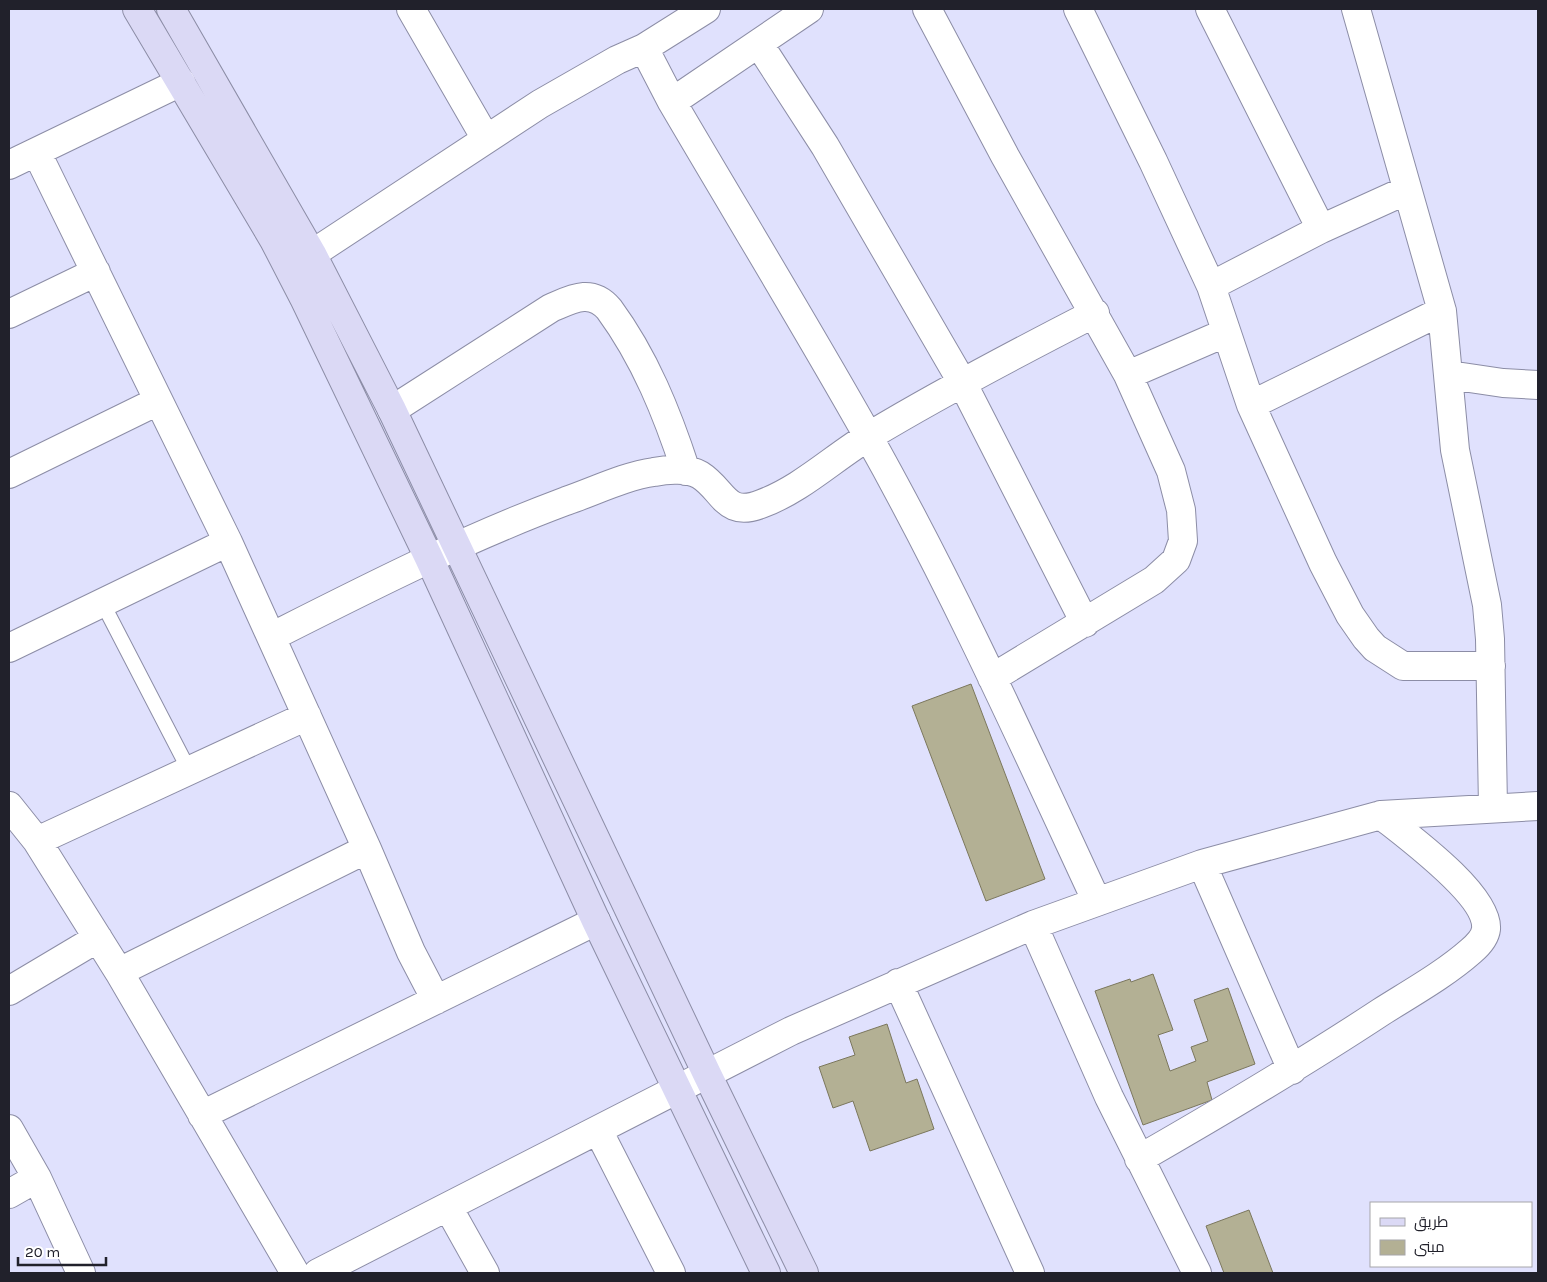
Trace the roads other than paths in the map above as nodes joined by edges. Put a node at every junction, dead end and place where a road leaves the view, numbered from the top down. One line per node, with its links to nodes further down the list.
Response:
1 (137, 9): 12 (main road)
2 (171, 9): 19 (main road)
3 (411, 9): 14 (street)
4 (706, 9): 11 (street)
5 (809, 9): 10 (street)
6 (927, 9): 23 (street)
7 (1078, 9): 21 (street)
8 (1210, 9): 18 (street)
9 (1356, 9): 17 (street)
10 (759, 44): 13 (street); 28 (street)
11 (644, 48): 13 (street); 14 (street)
12 (181, 82): 15 (street); 38 (main road)
13 (672, 102): 33 (street)
14 (486, 139): 19 (street)
15 (37, 153): 16 (street); 20 (street)
16 (9, 165)
17 (1407, 190): 18 (street); 22 (street)
18 (1321, 229): 21 (street)
19 (312, 254): 32 (main road)
20 (96, 272): 24 (street); 30 (street)
21 (1211, 286): 25 (street)
22 (1442, 311): 27 (street); 31 (street)
23 (1095, 313): 26 (street); 28 (street)
24 (9, 314)
25 (1225, 333): 26 (street); 31 (street)
26 (1128, 375): 40 (street)
27 (1448, 375): 29 (street); 43 (street)
28 (962, 382): 33 (street); 40 (street)
29 (1538, 385)
30 (158, 401): 35 (street); 36 (street)
31 (1251, 406): 43 (street)
32 (392, 410): 34 (street); 37 (main road)
33 (868, 436): 34 (street); 44 (street)
34 (686, 471): 37 (street)
35 (9, 474)
36 (228, 542): 39 (street); 41 (street)
37 (458, 544): 38 (street); 63 (main road)
38 (429, 558): 41 (street); 55 (main road)
39 (102, 602): 42 (street); 46 (lane)
40 (1085, 623): 44 (street)
41 (271, 636): 45 (street)
42 (9, 648)
43 (1491, 666): 49 (street)
44 (992, 678): 54 (street)
45 (307, 716): 46 (street); 52 (street)
46 (189, 770): 51 (street)
47 (9, 806): 51 (street)
48 (1538, 806): 49 (street)
49 (1493, 807): 50 (street)
50 (1381, 815): 53 (street); 62 (street)
51 (37, 841): 57 (street)
52 (367, 849): 58 (street); 61 (street)
53 (1202, 864): 54 (street); 62 (street)
54 (1097, 902): 56 (street)
55 (596, 921): 61 (street); 64 (main road)
56 (1033, 925): 59 (street); 68 (street)
57 (98, 938): 58 (street); 60 (street)
58 (119, 972): 65 (street)
59 (898, 983): 63 (street); 79 (street)
60 (9, 991)
61 (436, 1000): 65 (street)
62 (1292, 1070): 68 (street)
63 (707, 1074): 64 (street); 78 (main road)
64 (678, 1090): 67 (street); 77 (main road)
65 (202, 1115): 73 (street)
66 (9, 1129): 69 (street)
67 (598, 1132): 71 (street); 76 (street)
68 (1139, 1159): 80 (street)
69 (37, 1178): 70 (street); 72 (street)
70 (9, 1194)
71 (448, 1207): 74 (street); 75 (street)
72 (81, 1273)
73 (295, 1273)
74 (318, 1273)
75 (485, 1273)
76 (671, 1273)
77 (766, 1273)
78 (804, 1273)
79 (1030, 1273)
80 (1197, 1273)

